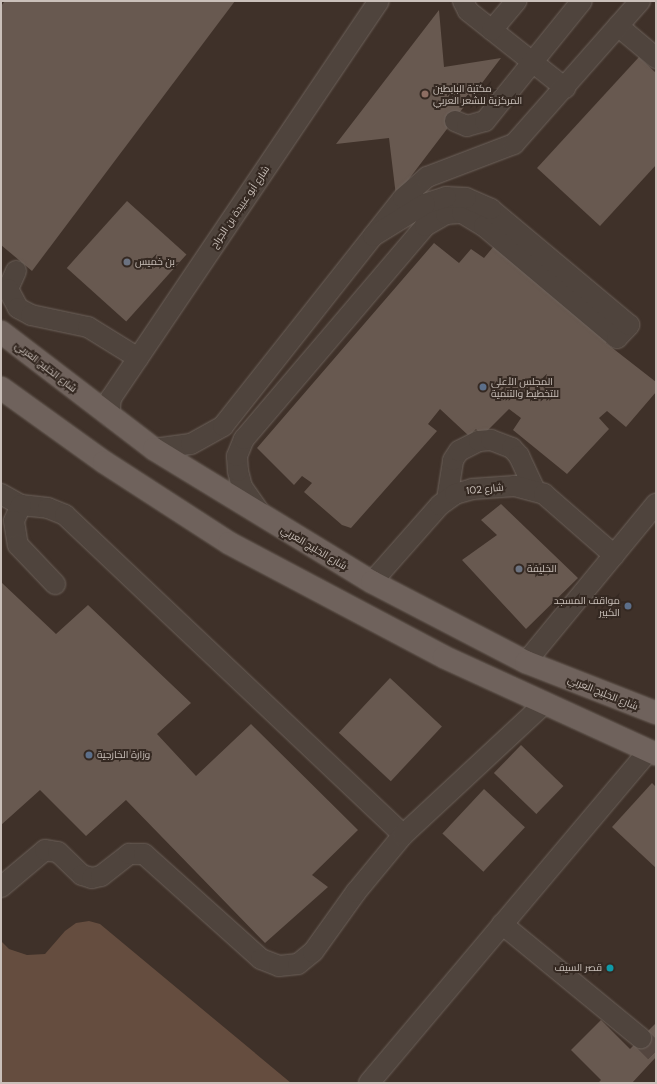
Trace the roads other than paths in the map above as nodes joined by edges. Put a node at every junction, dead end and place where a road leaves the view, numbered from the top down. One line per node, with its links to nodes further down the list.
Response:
1 (379, 1): 17 (street, شارع أبو عبيدة بن الجراح)
2 (462, 1): 7 (street)
3 (516, 1): 7 (street)
4 (582, 1): 9 (street)
5 (640, 1): 6 (street)
6 (618, 26): 8 (street); 10 (street)
7 (492, 30): 9 (street)
8 (656, 58)
9 (536, 65): 10 (street); 11 (street)
10 (565, 88): 12 (street)
11 (453, 124)
12 (372, 236): 14 (street); 15 (street)
13 (16, 271): 17 (street)
14 (327, 293): 15 (street); 20 (street)
15 (351, 313): 26 (street)
16 (1, 332): 19 (main road, شارع الخليج العربي)
17 (138, 358): 19 (street, شارع أبو عبيدة بن الجراح)
18 (6, 393): 31 (main road)
19 (109, 416): 20 (main road, شارع الخليج العربي)
20 (154, 449): 26 (main road, شارع الخليج العربي)
21 (535, 490): 23 (street, شارع 102); 23 (street); 27 (street, شارع 102)
22 (1, 494): 25 (street)
23 (447, 499): 28 (street, شارع 102)
24 (656, 504): 27 (street)
25 (21, 505): 29 (street); 34 (street)
26 (265, 518): 28 (main road, شارع الخليج العربي)
27 (614, 555): 30 (street)
28 (372, 582): 30 (main road, شارع الخليج العربي)
29 (55, 584)
30 (526, 662): 32 (main road, شارع الخليج العربي)
31 (543, 705): 33 (main road); 34 (street)
32 (656, 714)
33 (652, 752): 36 (street)
34 (403, 835): 35 (street)
35 (1, 887)
36 (502, 924): 37 (street); 38 (street)
37 (641, 1038)
38 (369, 1083)

